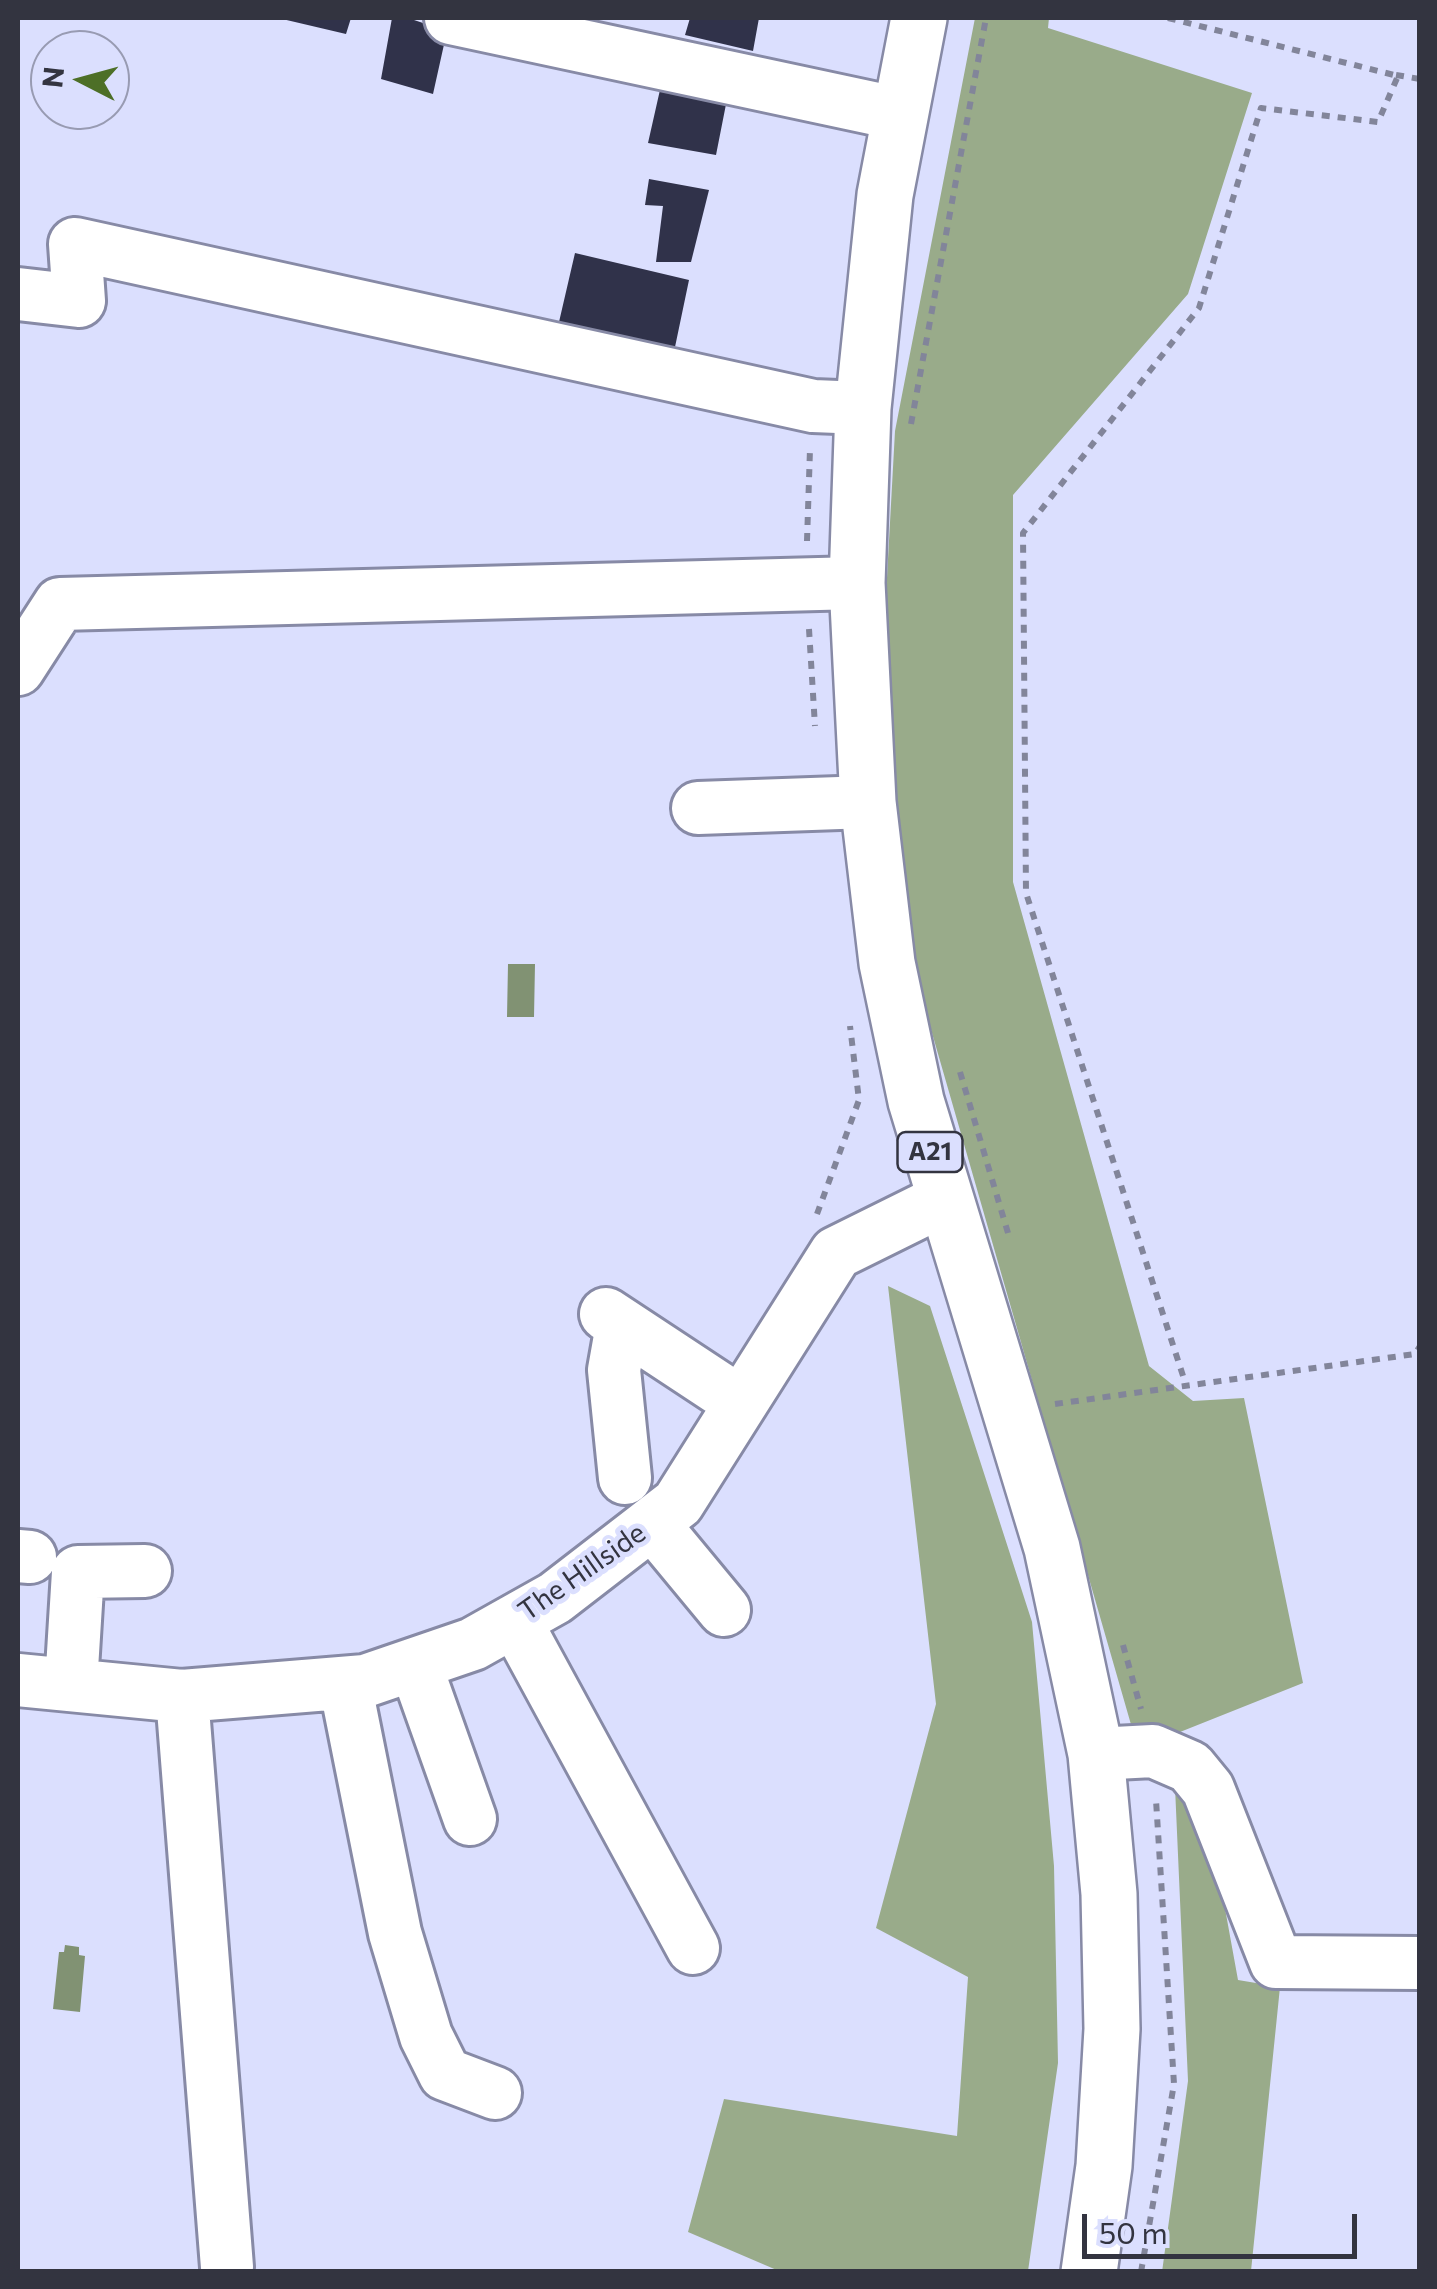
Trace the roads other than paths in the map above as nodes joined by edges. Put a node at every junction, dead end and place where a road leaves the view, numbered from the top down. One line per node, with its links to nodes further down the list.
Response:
1 (451, 18): 3 (street)
2 (919, 18): 3 (highway, A21)
3 (900, 114): 5 (highway, A21)
4 (18, 294): 5 (street)
5 (886, 420): 6 (highway, A21)
6 (857, 583): 7 (street); 8 (highway, A21)
7 (18, 669)
8 (868, 802): 9 (street); 10 (highway, A21)
9 (698, 808)
10 (943, 1200): 11 (street, The Hillside); 22 (highway, A21)
11 (741, 1403): 12 (street); 13 (street, The Hillside)
12 (625, 1478)
13 (652, 1522): 15 (street); 16 (street, The Hillside)
14 (145, 1571): 19 (street)
15 (724, 1610)
16 (515, 1620): 17 (street, The Hillside); 24 (street)
17 (415, 1664): 18 (street, The Hillside); 23 (street)
18 (345, 1683): 21 (street, The Hillside); 26 (street)
19 (71, 1685): 20 (street, The Hillside); 21 (street, The Hillside)
20 (18, 1689)
21 (182, 1696): 27 (street)
22 (1096, 1754): 25 (street); 28 (highway, A21)
23 (470, 1819)
24 (693, 1948)
25 (1420, 1964)
26 (495, 2094)
27 (226, 2267)
28 (1089, 2272)

